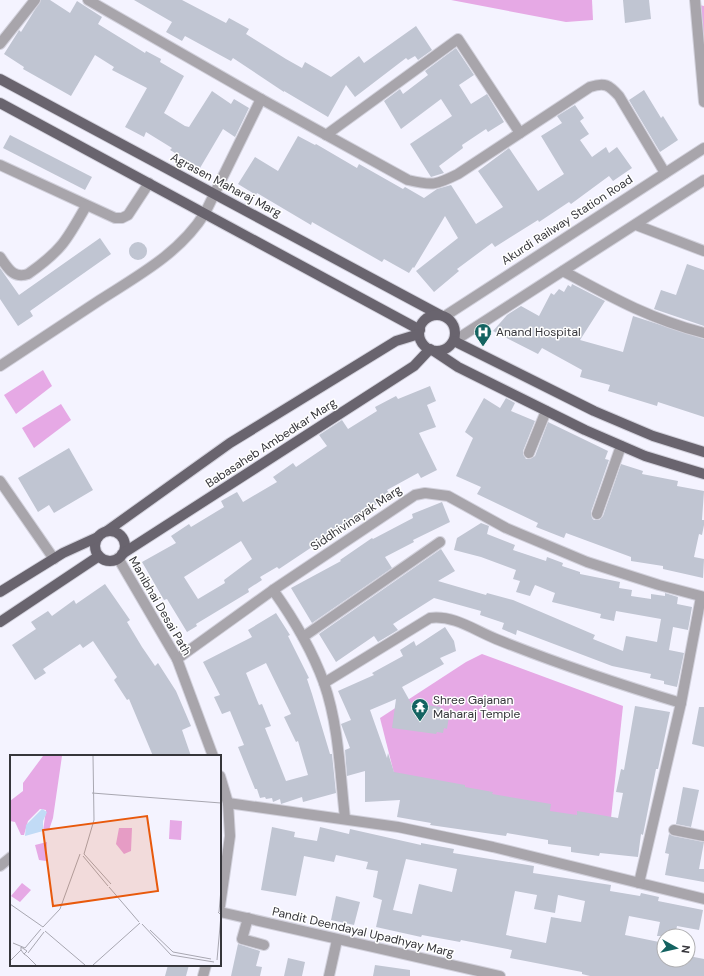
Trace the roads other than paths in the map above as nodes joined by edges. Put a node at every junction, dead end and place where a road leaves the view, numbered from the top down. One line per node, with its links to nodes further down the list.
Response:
1 (35, 0): 4 (street)
2 (88, 0): 8 (street)
3 (695, 0): 5 (street)
4 (0, 44)
5 (702, 49): 6 (street)
6 (702, 63): 9 (street)
7 (0, 79): 18 (main road, Agrasen Maharaj Marg)
8 (261, 99): 12 (street); 18 (street)
9 (704, 102)
10 (0, 103): 17 (main road)
11 (520, 133): 12 (street); 12 (street); 15 (street)
12 (326, 135)
13 (704, 148): 15 (street, Akurdi Railway Station Road)
14 (0, 164): 19 (street)
15 (665, 173): 25 (street, Akurdi Railway Station Road)
16 (704, 180): 21 (street)
17 (148, 183): 19 (street); 20 (main road)
18 (215, 194): 20 (street); 25 (main road, Agrasen Maharaj Marg)
19 (86, 206): 23 (street)
20 (205, 213): 26 (main road); 30 (street)
21 (636, 225): 22 (street); 24 (street)
22 (704, 251)
23 (0, 257)
24 (563, 271): 27 (street); 28 (street)
25 (443, 316): 26 (main road); 28 (main road)
26 (420, 332): 29 (main road); 38 (main road, Babasaheb Ambedkar Marg)
27 (704, 333)
28 (454, 341): 29 (main road); 33 (main road)
29 (432, 350): 31 (main road); 42 (main road, Babasaheb Ambedkar Marg)
30 (0, 366)
31 (546, 411): 32 (main road); 34 (street)
32 (622, 446): 35 (main road); 37 (street)
33 (704, 452)
34 (529, 453)
35 (704, 474)
36 (0, 482): 43 (street)
37 (597, 514)
38 (107, 531): 39 (main road); 42 (main road)
39 (98, 537): 41 (main road); 43 (main road)
40 (440, 542): 48 (street)
41 (99, 556): 42 (main road); 47 (main road)
42 (120, 556): 49 (street, Manibhai Desai Path)
43 (54, 559): 45 (main road)
44 (273, 590): 46 (street, Siddhivinayak Marg); 48 (street); 49 (street, Siddhivinayak Marg)
45 (0, 592)
46 (702, 597): 51 (street)
47 (0, 622)
48 (303, 637): 50 (street)
49 (177, 659): 52 (street, Manibhai Desai Path)
50 (324, 683): 51 (street); 55 (street)
51 (681, 703): 60 (street)
52 (213, 755)
53 (221, 779): 54 (street)
54 (228, 803): 55 (street); 62 (street)
55 (345, 818): 60 (street)
56 (674, 830): 57 (street)
57 (704, 836)
58 (10, 858): 59 (street)
59 (0, 866)
60 (639, 883): 61 (street)
61 (704, 898)
62 (221, 899)
63 (221, 912): 64 (street, Pandit Deendayal Upadhyay Marg)
64 (248, 918): 65 (street, Pandit Deendayal Upadhyay Marg); 66 (street)
65 (337, 940): 69 (street); 70 (street, Pandit Deendayal Upadhyay Marg)
66 (264, 945)
67 (206, 966): 68 (street)
68 (203, 976)
69 (329, 976)
70 (500, 976)

